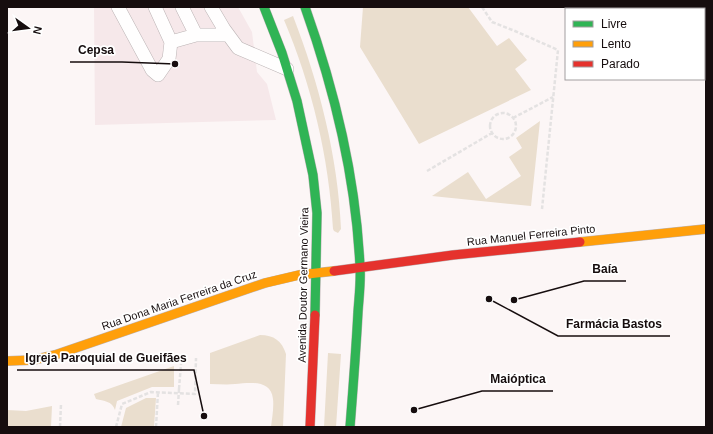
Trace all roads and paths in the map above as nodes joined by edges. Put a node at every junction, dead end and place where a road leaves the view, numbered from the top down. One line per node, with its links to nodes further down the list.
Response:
1 (118, 7): 10 (lane)
2 (156, 7): 10 (lane)
3 (182, 7): 8 (lane)
4 (211, 7): 9 (lane)
5 (264, 7): 11 (main road, Avenida Doutor Germano Vieira)
6 (305, 7): 18 (main road)
7 (482, 7): 12 (path)
8 (196, 35): 9 (lane); 10 (lane)
9 (228, 35): 11 (lane)
10 (171, 42)
11 (288, 69): 19 (main road, Avenida Doutor Germano Vieira)
12 (553, 97): 13 (path); 16 (path)
13 (513, 118): 14 (path); 14 (path)
14 (492, 133): 15 (path)
15 (427, 171)
16 (542, 209)
17 (706, 229): 18 (main road, Rua Manuel Ferreira Pinto)
18 (360, 268): 19 (main road, Rua Dona Maria Ferreira da Cruz); 30 (main road)
19 (316, 273): 21 (main road, Rua Dona Maria Ferreira da Cruz); 29 (main road, Avenida Doutor Germano Vieira)
20 (196, 358): 23 (path)
21 (7, 361)
22 (181, 364): 25 (path, bridge)
23 (158, 392): 27 (path); 28 (path)
24 (61, 404): 26 (path)
25 (178, 406)
26 (60, 427)
27 (116, 427)
28 (156, 427)
29 (310, 427)
30 (350, 427)

